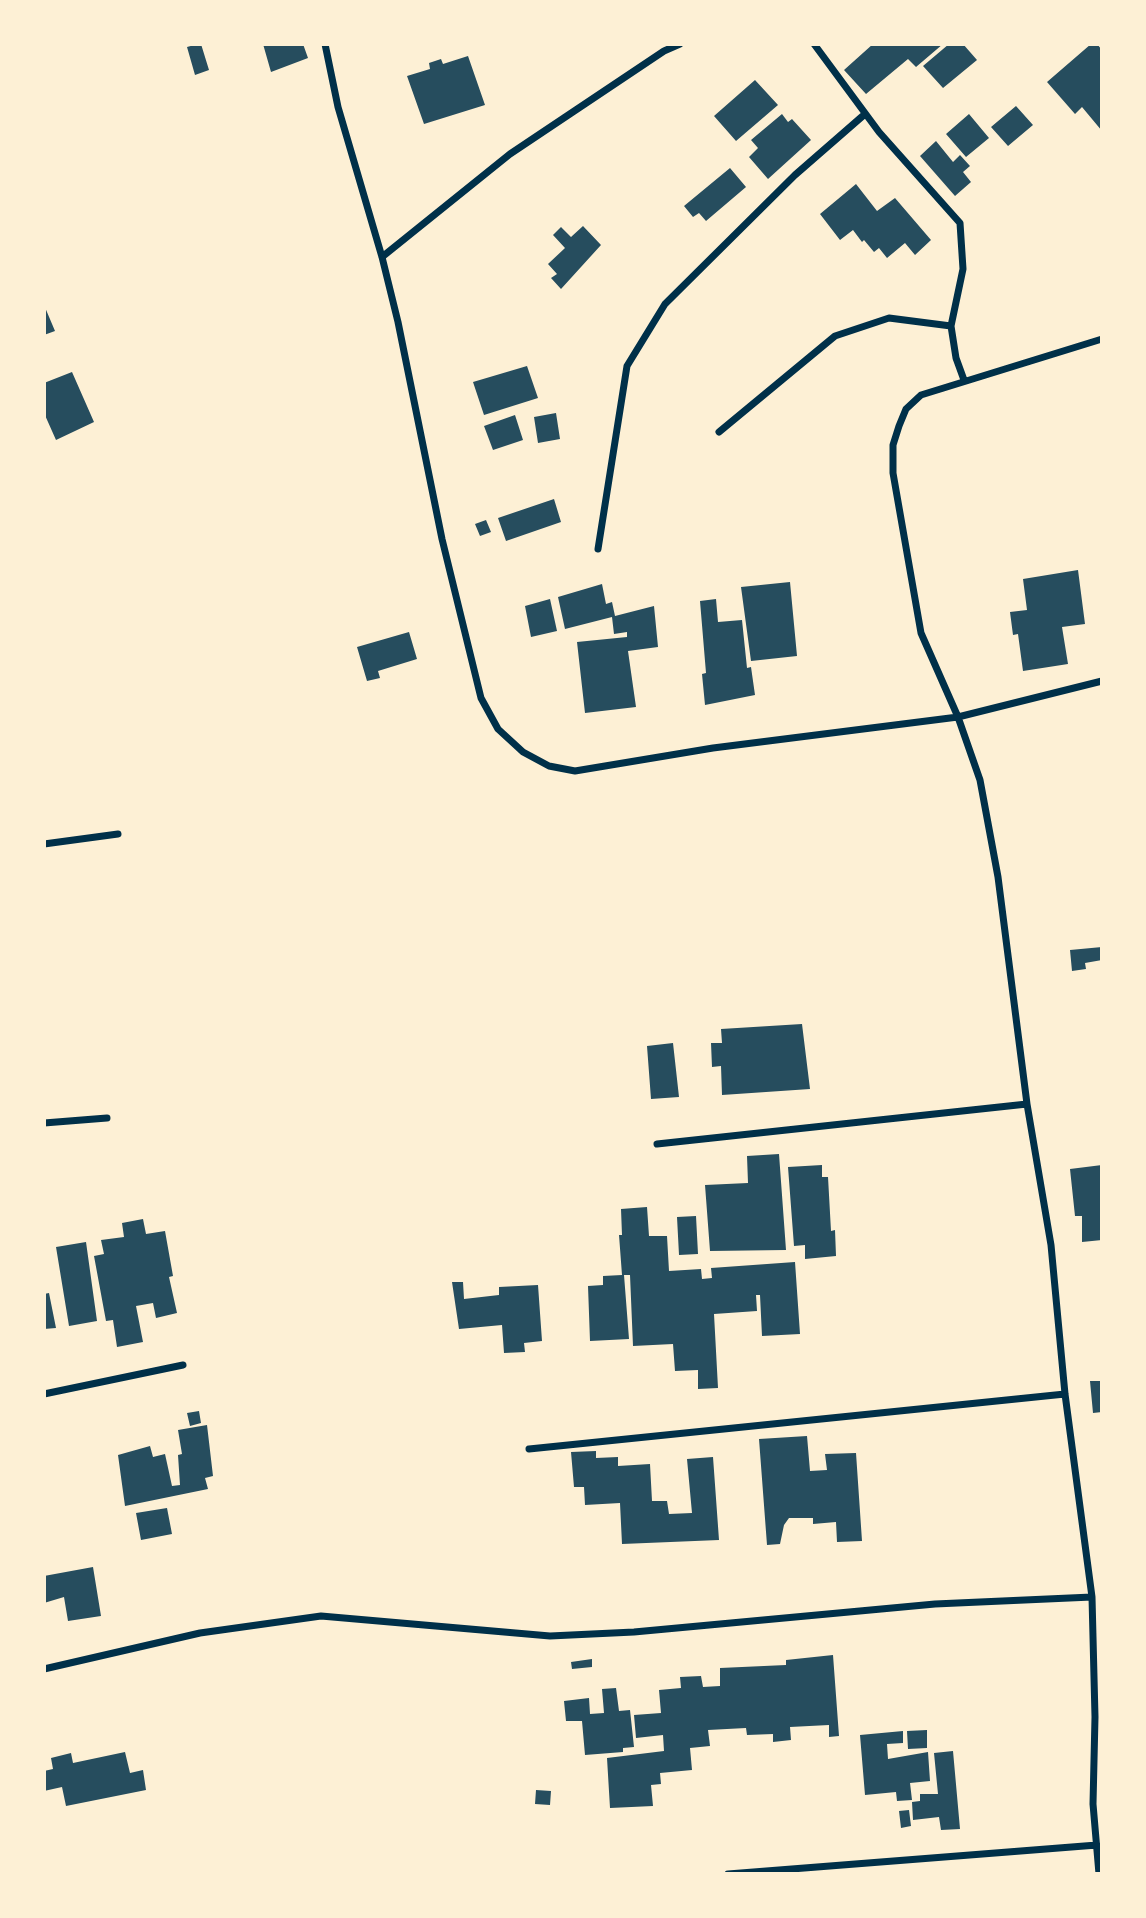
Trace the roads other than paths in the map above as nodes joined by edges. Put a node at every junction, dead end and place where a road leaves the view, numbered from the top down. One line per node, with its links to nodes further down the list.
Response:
1 (325, 44): 5 (street)
2 (680, 44): 5 (street)
3 (814, 44): 4 (street)
4 (865, 114): 6 (street); 10 (street)
5 (382, 257): 12 (street)
6 (951, 326): 8 (street); 9 (street)
7 (1102, 340): 8 (street)
8 (964, 380): 12 (street)
9 (719, 432)
10 (598, 549)
11 (1102, 681): 12 (street)
12 (958, 717): 15 (street)
13 (118, 834): 14 (street)
14 (44, 844)
15 (1027, 1104): 18 (street); 21 (street)
16 (107, 1118): 17 (street)
17 (44, 1123)
18 (657, 1144)
19 (183, 1365): 20 (street)
20 (44, 1394)
21 (1065, 1394): 22 (street); 23 (street)
22 (529, 1449)
23 (1091, 1597): 24 (street); 25 (street)
24 (44, 1669)
25 (1097, 1845): 26 (street); 27 (street)
26 (728, 1874)
27 (1099, 1874)

